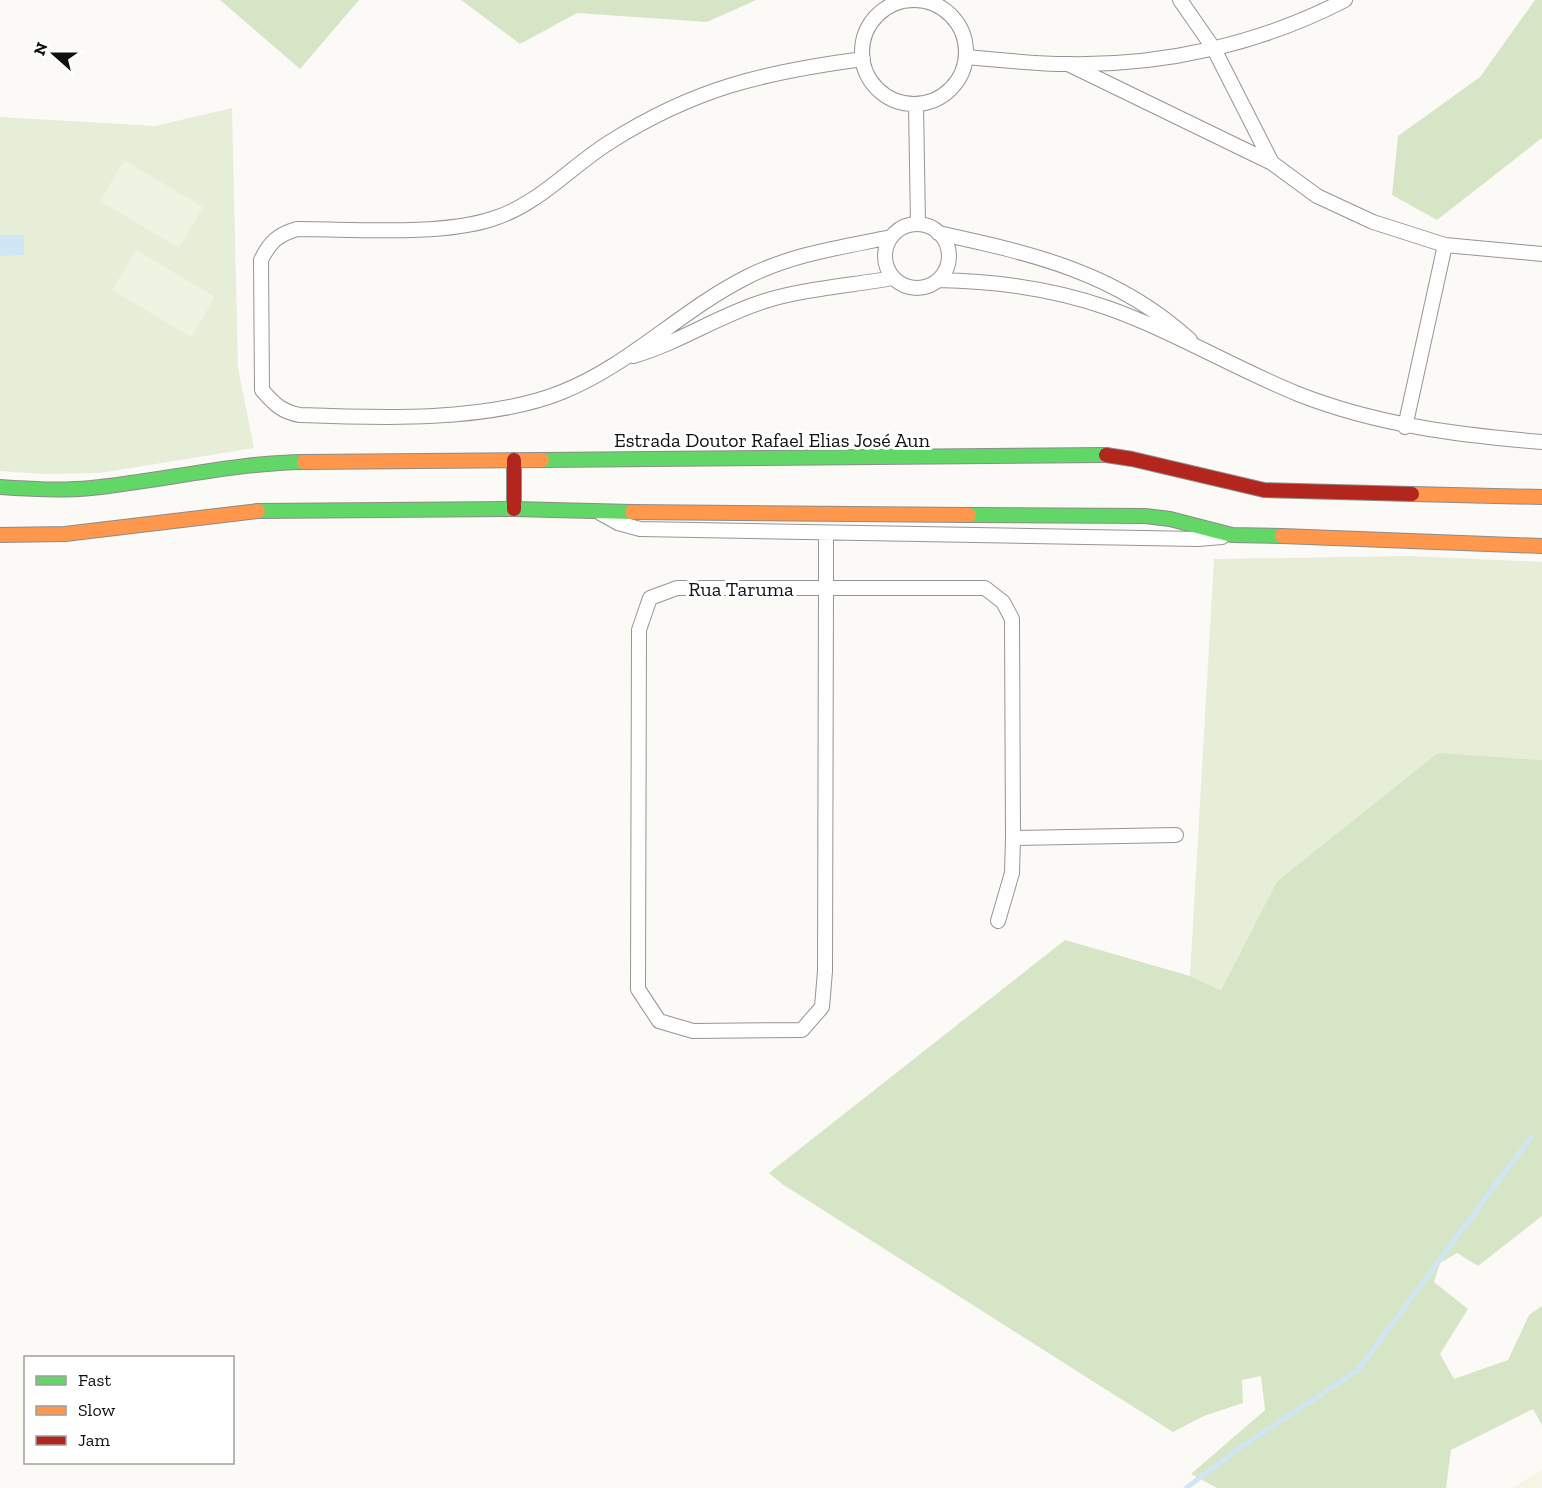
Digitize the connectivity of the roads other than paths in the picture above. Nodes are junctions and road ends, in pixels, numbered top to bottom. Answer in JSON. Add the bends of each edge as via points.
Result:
{"nodes":[{"id":1,"x":1180,"y":0,"type":"edge"},
{"id":2,"x":1345,"y":0,"type":"edge"},
{"id":3,"x":896,"y":2,"type":"edge"},
{"id":4,"x":934,"y":2,"type":"edge"},
{"id":5,"x":1214,"y":49,"type":"junction"},
{"id":6,"x":967,"y":57,"type":"junction"},
{"id":7,"x":862,"y":59,"type":"junction"},
{"id":8,"x":1068,"y":64,"type":"junction"},
{"id":9,"x":916,"y":105,"type":"junction"},
{"id":10,"x":1272,"y":163,"type":"junction"},
{"id":11,"x":918,"y":224,"type":"junction"},
{"id":12,"x":938,"y":232,"type":"junction"},
{"id":13,"x":891,"y":237,"type":"junction"},
{"id":14,"x":1445,"y":245,"type":"junction"},
{"id":15,"x":1542,"y":254,"type":"edge"},
{"id":16,"x":893,"y":278,"type":"junction"},
{"id":17,"x":938,"y":280,"type":"junction"},
{"id":18,"x":1198,"y":348,"type":"junction"},
{"id":19,"x":628,"y":358,"type":"junction"},
{"id":20,"x":1405,"y":426,"type":"junction"},
{"id":21,"x":1542,"y":442,"type":"edge"},
{"id":22,"x":514,"y":460,"type":"junction"},
{"id":23,"x":0,"y":487,"type":"edge"},
{"id":24,"x":1542,"y":498,"type":"edge"},
{"id":25,"x":514,"y":509,"type":"junction"},
{"id":26,"x":598,"y":512,"type":"junction"},
{"id":27,"x":826,"y":534,"type":"junction"},
{"id":28,"x":0,"y":535,"type":"edge"},
{"id":29,"x":1232,"y":536,"type":"junction"},
{"id":30,"x":1542,"y":546,"type":"edge"},
{"id":31,"x":826,"y":589,"type":"junction"},
{"id":32,"x":1176,"y":835,"type":"dead end"},
{"id":33,"x":1013,"y":838,"type":"junction"},
{"id":34,"x":998,"y":921,"type":"dead end"}],
"edges":[{"from":1,"to":5,"type":"street"},
{"from":2,"to":5,"type":"street","via":[[1294,23]]},
{"from":3,"to":4,"type":"street"},
{"from":3,"to":7,"type":"street","via":[[870,25]]},
{"from":4,"to":6,"type":"street","via":[[959,25]]},
{"from":5,"to":8,"type":"street","via":[[1153,60]]},
{"from":5,"to":10,"type":"street"},
{"from":6,"to":8,"type":"street"},
{"from":6,"to":9,"type":"street","via":[[950,91]]},
{"from":7,"to":9,"type":"street","via":[[870,80],[885,96]]},
{"from":7,"to":19,"type":"street","via":[[780,71],[715,89],[610,142],[525,204],[492,219],[446,228],[297,229],[280,234],[268,245],[261,260],[262,390],[285,412],[318,416],[495,410],[562,393]]},
{"from":8,"to":10,"type":"street"},
{"from":9,"to":11,"type":"street"},
{"from":10,"to":14,"type":"street","via":[[1317,196],[1372,222]]},
{"from":11,"to":12,"type":"street"},
{"from":11,"to":13,"type":"street"},
{"from":12,"to":17,"type":"street","via":[[948,247],[948,265]]},
{"from":12,"to":18,"type":"street","via":[[1021,251],[1098,277],[1165,317]]},
{"from":13,"to":16,"type":"street","via":[[886,266]]},
{"from":13,"to":19,"type":"street","via":[[796,258],[746,277],[682,316]]},
{"from":14,"to":15,"type":"street"},
{"from":14,"to":20,"type":"street"},
{"from":16,"to":17,"type":"street","via":[[908,287],[921,288]]},
{"from":16,"to":19,"type":"street","via":[[766,300],[656,350]]},
{"from":17,"to":18,"type":"street","via":[[980,281],[1058,294],[1108,308]]},
{"from":18,"to":20,"type":"street","via":[[1298,394]]},
{"from":20,"to":21,"type":"street"},
{"from":22,"to":23,"type":"main road","name":"Estrada Doutor Rafael Elias José Aun","via":[[293,462],[197,471],[91,488]]},
{"from":22,"to":24,"type":"main road","name":"Estrada Doutor Rafael Elias José Aun","via":[[1113,455],[1230,486],[1264,490]]},
{"from":22,"to":25,"type":"main road"},
{"from":25,"to":26,"type":"main road"},
{"from":25,"to":28,"type":"main road","via":[[241,511],[65,534]]},
{"from":26,"to":27,"type":"street","via":[[618,524],[640,529]]},
{"from":26,"to":29,"type":"main road","via":[[1145,516]]},
{"from":27,"to":29,"type":"street","via":[[1198,539]]},
{"from":27,"to":31,"type":"street"},
{"from":29,"to":30,"type":"main road"},
{"from":31,"to":31,"type":"street","name":"Rua Taruma","via":[[677,588],[650,598],[639,630],[638,989],[659,1021],[693,1031],[802,1030],[822,1007]]},
{"from":31,"to":33,"type":"street","name":"Rua Taruma","via":[[985,588],[1003,602],[1012,619]]},
{"from":32,"to":33,"type":"street"},
{"from":33,"to":34,"type":"street","name":"Rua Taruma","via":[[1012,873]]}]}
